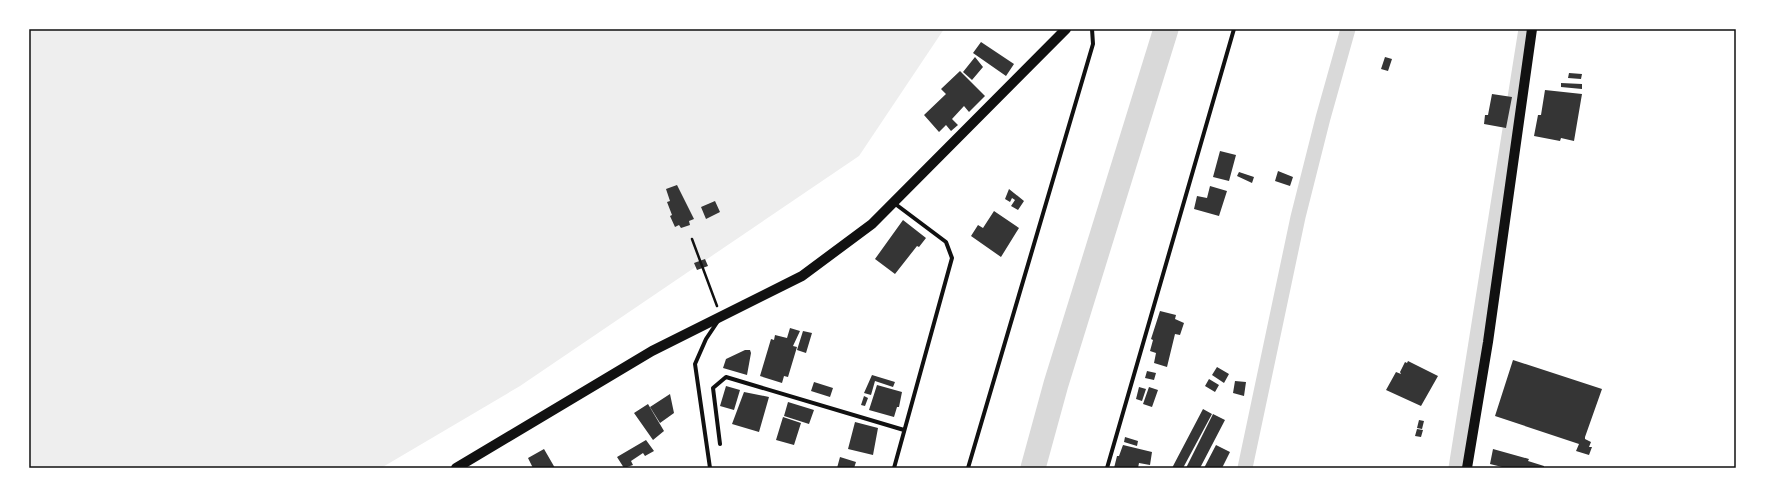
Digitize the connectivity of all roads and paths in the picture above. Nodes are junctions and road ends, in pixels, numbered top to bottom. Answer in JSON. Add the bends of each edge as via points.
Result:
{"nodes":[{"id":1,"x":1066,"y":29,"type":"edge"},
{"id":2,"x":1092,"y":29,"type":"edge"},
{"id":3,"x":1234,"y":29,"type":"edge"},
{"id":4,"x":1532,"y":29,"type":"edge"},
{"id":5,"x":893,"y":203,"type":"junction"},
{"id":6,"x":692,"y":239,"type":"dead end"},
{"id":7,"x":721,"y":317,"type":"junction"},
{"id":8,"x":904,"y":430,"type":"junction"},
{"id":9,"x":720,"y":444,"type":"dead end"},
{"id":10,"x":456,"y":468,"type":"edge"},
{"id":11,"x":710,"y":468,"type":"edge"},
{"id":12,"x":894,"y":468,"type":"edge"},
{"id":13,"x":968,"y":468,"type":"edge"},
{"id":14,"x":1107,"y":468,"type":"edge"},
{"id":15,"x":1468,"y":468,"type":"edge"}],
"edges":[{"from":1,"to":5,"type":"main road"},
{"from":2,"to":13,"type":"street","via":[[1092,44]]},
{"from":3,"to":14,"type":"street"},
{"from":4,"to":15,"type":"main road"},
{"from":5,"to":7,"type":"main road","via":[[872,224],[802,276]]},
{"from":5,"to":8,"type":"street","via":[[946,242],[952,258]]},
{"from":6,"to":7,"type":"path"},
{"from":7,"to":10,"type":"main road","via":[[652,352]]},
{"from":7,"to":11,"type":"street","via":[[706,339],[695,364]]},
{"from":8,"to":9,"type":"street","via":[[726,377],[713,388]]},
{"from":8,"to":12,"type":"street"}]}
